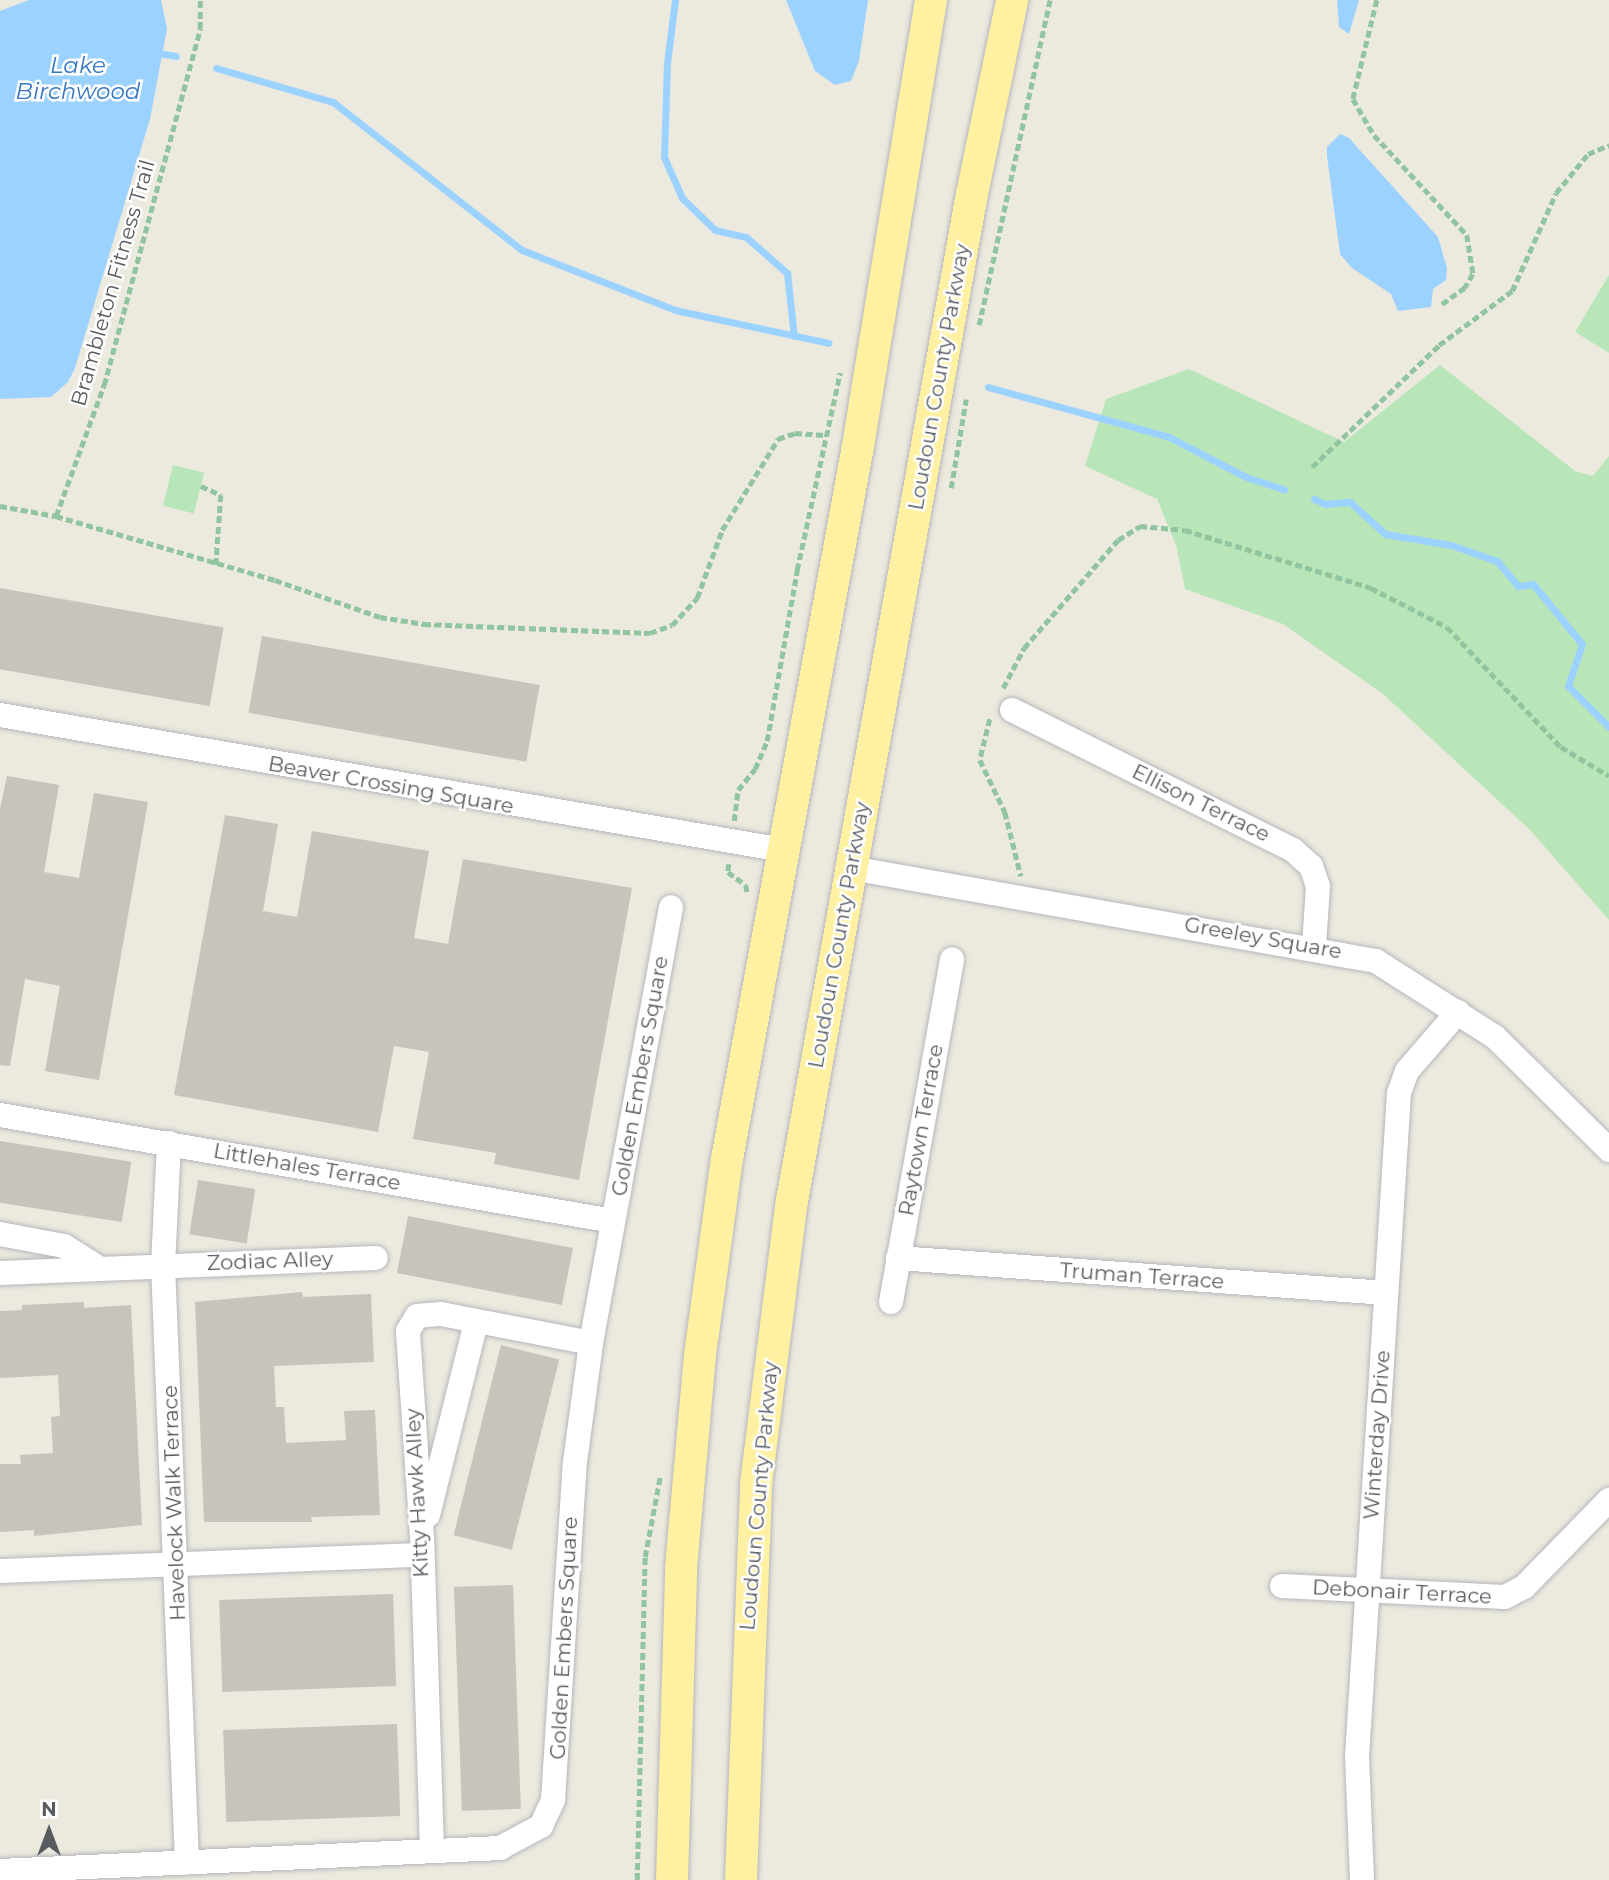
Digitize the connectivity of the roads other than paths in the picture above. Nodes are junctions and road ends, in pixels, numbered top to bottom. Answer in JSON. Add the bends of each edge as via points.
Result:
{"nodes":[{"id":1,"x":931,"y":0,"type":"edge"},
{"id":2,"x":1012,"y":0,"type":"edge"},
{"id":3,"x":1001,"y":705,"type":"road end"},
{"id":4,"x":0,"y":716,"type":"edge"},
{"id":5,"x":783,"y":850,"type":"junction"},
{"id":6,"x":851,"y":868,"type":"junction"},
{"id":7,"x":671,"y":907,"type":"dead end"},
{"id":8,"x":1314,"y":947,"type":"junction"},
{"id":9,"x":952,"y":959,"type":"dead end"},
{"id":10,"x":1458,"y":1012,"type":"junction"},
{"id":11,"x":0,"y":1115,"type":"edge"},
{"id":12,"x":169,"y":1143,"type":"junction"},
{"id":13,"x":1609,"y":1150,"type":"edge"},
{"id":14,"x":613,"y":1221,"type":"junction"},
{"id":15,"x":0,"y":1234,"type":"edge"},
{"id":16,"x":376,"y":1258,"type":"dead end"},
{"id":17,"x":898,"y":1258,"type":"junction"},
{"id":18,"x":163,"y":1265,"type":"junction"},
{"id":19,"x":99,"y":1268,"type":"junction"},
{"id":20,"x":0,"y":1273,"type":"edge"},
{"id":21,"x":1386,"y":1293,"type":"junction"},
{"id":22,"x":891,"y":1302,"type":"dead end"},
{"id":23,"x":476,"y":1322,"type":"junction"},
{"id":24,"x":592,"y":1343,"type":"junction"},
{"id":25,"x":1609,"y":1500,"type":"edge"},
{"id":26,"x":422,"y":1547,"type":"junction"},
{"id":27,"x":177,"y":1562,"type":"junction"},
{"id":28,"x":0,"y":1571,"type":"edge"},
{"id":29,"x":1282,"y":1586,"type":"dead end"},
{"id":30,"x":1367,"y":1591,"type":"junction"},
{"id":31,"x":432,"y":1850,"type":"junction"},
{"id":32,"x":187,"y":1863,"type":"junction"},
{"id":33,"x":0,"y":1871,"type":"edge"},
{"id":34,"x":672,"y":1880,"type":"edge"},
{"id":35,"x":741,"y":1880,"type":"edge"},
{"id":36,"x":1362,"y":1880,"type":"edge"}],
"edges":[{"from":1,"to":5,"type":"main road","via":[[859,446]]},
{"from":2,"to":6,"type":"main road","name":"Loudoun County Parkway","via":[[972,194]]},
{"from":3,"to":8,"type":"street","name":"Ellison Terrace","via":[[1293,850],[1311,866],[1318,887]]},
{"from":4,"to":5,"type":"street","name":"Beaver Crossing Square"},
{"from":5,"to":34,"type":"main road","via":[[727,1159],[692,1408],[674,1724]]},
{"from":6,"to":8,"type":"street","name":"Greeley Square"},
{"from":6,"to":35,"type":"main road","name":"Loudoun County Parkway","via":[[798,1167],[766,1390],[746,1658]]},
{"from":7,"to":14,"type":"street","name":"Golden Embers Square"},
{"from":8,"to":10,"type":"street","name":"Greeley Square","via":[[1376,961]]},
{"from":9,"to":17,"type":"street","name":"Raytown Terrace"},
{"from":10,"to":13,"type":"street","name":"Greeley Square","via":[[1495,1037]]},
{"from":10,"to":21,"type":"street","name":"Winterday Drive","via":[[1407,1071],[1399,1093]]},
{"from":11,"to":12,"type":"street","name":"Littlehales Terrace"},
{"from":12,"to":14,"type":"street","name":"Littlehales Terrace"},
{"from":12,"to":18,"type":"street","name":"Havelock Walk Terrace"},
{"from":14,"to":24,"type":"street","name":"Golden Embers Square"},
{"from":15,"to":19,"type":"street","via":[[64,1246]]},
{"from":16,"to":18,"type":"street","name":"Zodiac Alley"},
{"from":17,"to":21,"type":"street","name":"Truman Terrace"},
{"from":17,"to":22,"type":"street","name":"Raytown Terrace"},
{"from":18,"to":19,"type":"street","name":"Zodiac Alley"},
{"from":18,"to":27,"type":"street","name":"Havelock Walk Terrace"},
{"from":19,"to":20,"type":"street","name":"Zodiac Alley"},
{"from":21,"to":30,"type":"street","name":"Winterday Drive"},
{"from":23,"to":24,"type":"street","name":"Kitty Hawk Alley"},
{"from":23,"to":26,"type":"street"},
{"from":23,"to":26,"type":"street","name":"Kitty Hawk Alley","via":[[428,1313],[417,1316],[408,1331]]},
{"from":24,"to":31,"type":"street","name":"Golden Embers Square","via":[[575,1462],[553,1800],[541,1826],[515,1843],[500,1848]]},
{"from":25,"to":30,"type":"street","name":"Debonair Terrace","via":[[1524,1587],[1505,1597]]},
{"from":26,"to":27,"type":"street"},
{"from":26,"to":31,"type":"street","name":"Kitty Hawk Alley"},
{"from":27,"to":28,"type":"street"},
{"from":27,"to":32,"type":"street","name":"Havelock Walk Terrace"},
{"from":29,"to":30,"type":"street","name":"Debonair Terrace"},
{"from":30,"to":36,"type":"street","name":"Winterday Drive","via":[[1357,1757]]},
{"from":31,"to":32,"type":"street","name":"Golden Embers Square"},
{"from":32,"to":33,"type":"street","name":"Golden Embers Square"}]}
